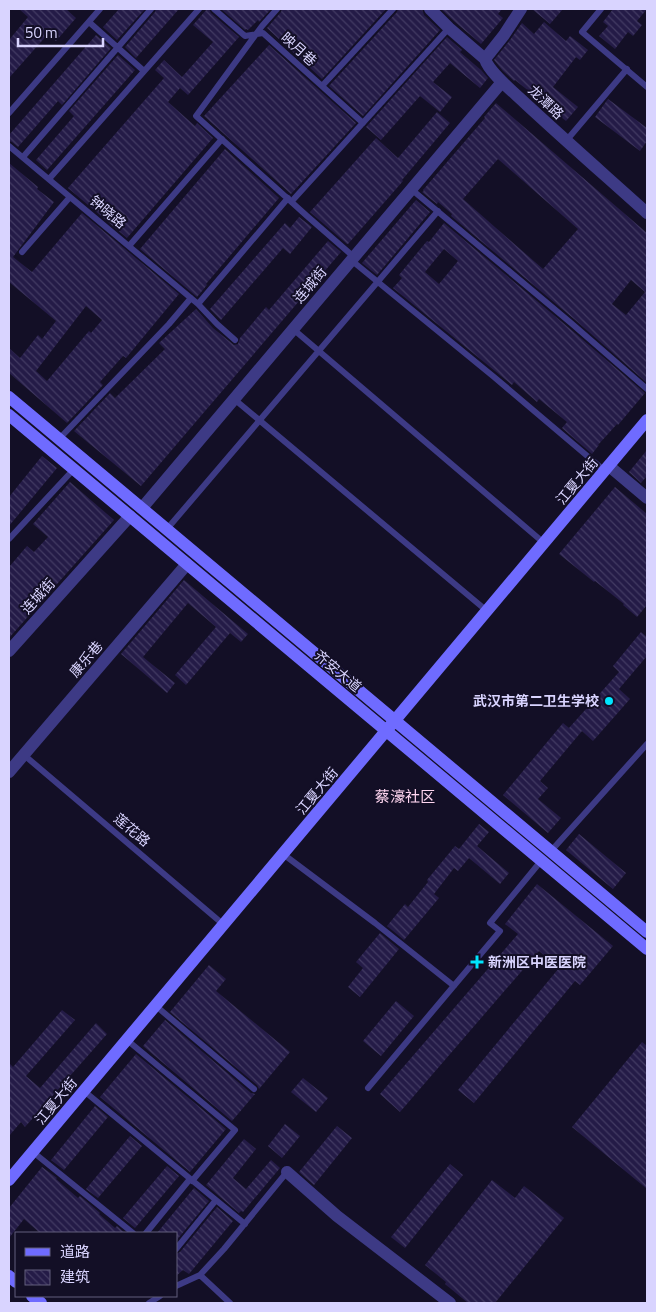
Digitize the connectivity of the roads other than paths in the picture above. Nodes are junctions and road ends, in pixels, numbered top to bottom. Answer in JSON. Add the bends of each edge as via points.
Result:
{"nodes":[{"id":1,"x":100,"y":9,"type":"edge"},
{"id":2,"x":151,"y":9,"type":"edge"},
{"id":3,"x":199,"y":9,"type":"edge"},
{"id":4,"x":214,"y":9,"type":"edge"},
{"id":5,"x":277,"y":9,"type":"edge"},
{"id":6,"x":393,"y":9,"type":"edge"},
{"id":7,"x":430,"y":9,"type":"edge"},
{"id":8,"x":521,"y":9,"type":"edge"},
{"id":9,"x":601,"y":9,"type":"edge"},
{"id":10,"x":89,"y":22,"type":"junction"},
{"id":11,"x":450,"y":28,"type":"junction"},
{"id":12,"x":257,"y":34,"type":"junction"},
{"id":13,"x":118,"y":48,"type":"junction"},
{"id":14,"x":485,"y":59,"type":"junction"},
{"id":15,"x":627,"y":69,"type":"junction"},
{"id":16,"x":144,"y":71,"type":"junction"},
{"id":17,"x":502,"y":82,"type":"junction"},
{"id":18,"x":322,"y":86,"type":"junction"},
{"id":19,"x":647,"y":87,"type":"edge"},
{"id":20,"x":9,"y":113,"type":"edge"},
{"id":21,"x":363,"y":123,"type":"junction"},
{"id":22,"x":222,"y":139,"type":"junction"},
{"id":23,"x":565,"y":141,"type":"junction"},
{"id":24,"x":9,"y":146,"type":"edge"},
{"id":25,"x":23,"y":156,"type":"junction"},
{"id":26,"x":49,"y":179,"type":"junction"},
{"id":27,"x":411,"y":189,"type":"junction"},
{"id":28,"x":70,"y":197,"type":"junction"},
{"id":29,"x":290,"y":199,"type":"junction"},
{"id":30,"x":438,"y":212,"type":"junction"},
{"id":31,"x":647,"y":213,"type":"edge"},
{"id":32,"x":129,"y":246,"type":"junction"},
{"id":33,"x":22,"y":252,"type":"dead end"},
{"id":34,"x":353,"y":258,"type":"junction"},
{"id":35,"x":378,"y":282,"type":"junction"},
{"id":36,"x":191,"y":298,"type":"junction"},
{"id":37,"x":198,"y":304,"type":"junction"},
{"id":38,"x":293,"y":329,"type":"junction"},
{"id":39,"x":235,"y":340,"type":"dead end"},
{"id":40,"x":319,"y":351,"type":"junction"},
{"id":41,"x":647,"y":390,"type":"edge"},
{"id":42,"x":9,"y":397,"type":"edge"},
{"id":43,"x":234,"y":399,"type":"junction"},
{"id":44,"x":9,"y":415,"type":"edge"},
{"id":45,"x":647,"y":420,"type":"edge"},
{"id":46,"x":259,"y":421,"type":"junction"},
{"id":47,"x":59,"y":439,"type":"junction"},
{"id":48,"x":607,"y":468,"type":"junction"},
{"id":49,"x":74,"y":469,"type":"junction"},
{"id":50,"x":647,"y":498,"type":"edge"},
{"id":51,"x":142,"y":508,"type":"junction"},
{"id":52,"x":130,"y":516,"type":"junction"},
{"id":53,"x":167,"y":529,"type":"junction"},
{"id":54,"x":9,"y":539,"type":"edge"},
{"id":55,"x":544,"y":543,"type":"junction"},
{"id":56,"x":187,"y":564,"type":"junction"},
{"id":57,"x":487,"y":611,"type":"junction"},
{"id":58,"x":9,"y":651,"type":"edge"},
{"id":59,"x":395,"y":721,"type":"junction"},
{"id":60,"x":386,"y":731,"type":"junction"},
{"id":61,"x":647,"y":744,"type":"edge"},
{"id":62,"x":24,"y":755,"type":"junction"},
{"id":63,"x":9,"y":772,"type":"edge"},
{"id":64,"x":551,"y":851,"type":"junction"},
{"id":65,"x":283,"y":854,"type":"junction"},
{"id":66,"x":541,"y":861,"type":"junction"},
{"id":67,"x":224,"y":925,"type":"junction"},
{"id":68,"x":647,"y":932,"type":"edge"},
{"id":69,"x":647,"y":950,"type":"edge"},
{"id":70,"x":454,"y":986,"type":"junction"},
{"id":71,"x":156,"y":1006,"type":"junction"},
{"id":72,"x":127,"y":1040,"type":"junction"},
{"id":73,"x":368,"y":1088,"type":"dead end"},
{"id":74,"x":254,"y":1089,"type":"dead end"},
{"id":75,"x":84,"y":1091,"type":"junction"},
{"id":76,"x":32,"y":1152,"type":"junction"},
{"id":77,"x":287,"y":1172,"type":"joint"},
{"id":78,"x":9,"y":1180,"type":"edge"},
{"id":79,"x":191,"y":1180,"type":"junction"},
{"id":80,"x":216,"y":1200,"type":"junction"},
{"id":81,"x":245,"y":1224,"type":"junction"},
{"id":82,"x":132,"y":1232,"type":"edge"},
{"id":83,"x":147,"y":1232,"type":"edge"},
{"id":84,"x":178,"y":1247,"type":"edge"},
{"id":85,"x":200,"y":1275,"type":"junction"},
{"id":86,"x":178,"y":1285,"type":"edge"},
{"id":87,"x":230,"y":1303,"type":"edge"},
{"id":88,"x":450,"y":1303,"type":"edge"}],
"edges":[{"from":1,"to":10,"type":"lane"},
{"from":2,"to":13,"type":"lane"},
{"from":3,"to":16,"type":"lane"},
{"from":4,"to":12,"type":"lane","name":"映月巷","via":[[245,36]]},
{"from":5,"to":12,"type":"lane"},
{"from":6,"to":18,"type":"lane"},
{"from":7,"to":11,"type":"street","name":"龙潭路"},
{"from":8,"to":14,"type":"street"},
{"from":9,"to":15,"type":"lane","via":[[582,32]]},
{"from":10,"to":13,"type":"lane"},
{"from":10,"to":20,"type":"lane"},
{"from":11,"to":14,"type":"street","name":"龙潭路"},
{"from":11,"to":21,"type":"lane"},
{"from":12,"to":18,"type":"lane","name":"映月巷","via":[[263,33]]},
{"from":12,"to":22,"type":"lane","via":[[196,116]]},
{"from":13,"to":16,"type":"lane"},
{"from":13,"to":25,"type":"lane"},
{"from":14,"to":17,"type":"street","name":"龙潭路"},
{"from":15,"to":19,"type":"lane"},
{"from":15,"to":23,"type":"lane"},
{"from":16,"to":26,"type":"lane"},
{"from":17,"to":23,"type":"street","name":"龙潭路"},
{"from":17,"to":27,"type":"street","name":"连城街"},
{"from":18,"to":21,"type":"lane","name":"映月巷"},
{"from":21,"to":29,"type":"lane"},
{"from":22,"to":29,"type":"lane"},
{"from":22,"to":32,"type":"lane"},
{"from":23,"to":31,"type":"street","name":"龙潭路"},
{"from":24,"to":25,"type":"lane","name":"钟晓路"},
{"from":25,"to":26,"type":"lane","name":"钟晓路"},
{"from":26,"to":28,"type":"lane","name":"钟晓路"},
{"from":27,"to":30,"type":"lane"},
{"from":27,"to":34,"type":"street","name":"连城街"},
{"from":28,"to":32,"type":"lane","name":"钟晓路"},
{"from":28,"to":33,"type":"lane"},
{"from":29,"to":34,"type":"lane"},
{"from":29,"to":37,"type":"lane"},
{"from":30,"to":35,"type":"lane"},
{"from":30,"to":41,"type":"lane"},
{"from":32,"to":36,"type":"lane","name":"钟晓路"},
{"from":34,"to":35,"type":"lane"},
{"from":34,"to":38,"type":"street","name":"连城街"},
{"from":35,"to":40,"type":"lane"},
{"from":35,"to":48,"type":"lane"},
{"from":36,"to":37,"type":"lane","name":"钟晓路"},
{"from":36,"to":47,"type":"lane"},
{"from":37,"to":39,"type":"lane","name":"钟晓路"},
{"from":38,"to":40,"type":"lane"},
{"from":38,"to":43,"type":"street","name":"连城街"},
{"from":40,"to":46,"type":"lane"},
{"from":40,"to":55,"type":"lane"},
{"from":42,"to":47,"type":"main road","name":"齐安大道"},
{"from":43,"to":46,"type":"lane"},
{"from":43,"to":51,"type":"street","name":"连城街"},
{"from":44,"to":49,"type":"main road","name":"齐安大道"},
{"from":45,"to":48,"type":"main road","name":"江夏大街"},
{"from":46,"to":53,"type":"lane"},
{"from":46,"to":57,"type":"lane"},
{"from":47,"to":51,"type":"main road","name":"齐安大道"},
{"from":48,"to":50,"type":"street"},
{"from":48,"to":55,"type":"main road","name":"江夏大街"},
{"from":49,"to":52,"type":"main road","name":"齐安大道"},
{"from":49,"to":54,"type":"lane"},
{"from":51,"to":53,"type":"main road","name":"齐安大道"},
{"from":52,"to":56,"type":"main road","name":"齐安大道"},
{"from":52,"to":58,"type":"street","name":"连城街"},
{"from":53,"to":59,"type":"main road","name":"齐安大道"},
{"from":55,"to":57,"type":"main road","name":"江夏大街"},
{"from":56,"to":60,"type":"main road","name":"齐安大道"},
{"from":56,"to":62,"type":"street","name":"康乐巷"},
{"from":57,"to":59,"type":"main road","name":"江夏大街"},
{"from":59,"to":60,"type":"main road","name":"江夏大街"},
{"from":59,"to":64,"type":"main road","name":"齐安大道"},
{"from":60,"to":65,"type":"main road","name":"江夏大街"},
{"from":60,"to":66,"type":"main road","name":"齐安大道"},
{"from":61,"to":64,"type":"lane"},
{"from":62,"to":63,"type":"street","name":"康乐巷"},
{"from":62,"to":67,"type":"lane","name":"莲花路"},
{"from":64,"to":68,"type":"main road","name":"齐安大道"},
{"from":65,"to":67,"type":"main road","name":"江夏大街"},
{"from":65,"to":70,"type":"lane"},
{"from":66,"to":69,"type":"main road","name":"齐安大道"},
{"from":66,"to":70,"type":"lane","via":[[490,922],[500,931]]},
{"from":67,"to":71,"type":"main road","name":"江夏大街"},
{"from":70,"to":73,"type":"lane"},
{"from":71,"to":72,"type":"main road","name":"江夏大街"},
{"from":71,"to":74,"type":"lane"},
{"from":72,"to":75,"type":"main road","name":"江夏大街"},
{"from":72,"to":79,"type":"lane","via":[[235,1130]]},
{"from":75,"to":76,"type":"main road","name":"江夏大街"},
{"from":75,"to":79,"type":"lane"},
{"from":76,"to":78,"type":"main road","name":"江夏大街"},
{"from":76,"to":82,"type":"lane"},
{"from":77,"to":81,"type":"lane"},
{"from":77,"to":88,"type":"street","via":[[337,1216]]},
{"from":79,"to":80,"type":"lane"},
{"from":79,"to":83,"type":"lane"},
{"from":80,"to":81,"type":"lane"},
{"from":80,"to":84,"type":"lane"},
{"from":81,"to":85,"type":"lane"},
{"from":85,"to":86,"type":"lane"},
{"from":85,"to":87,"type":"lane"}]}
